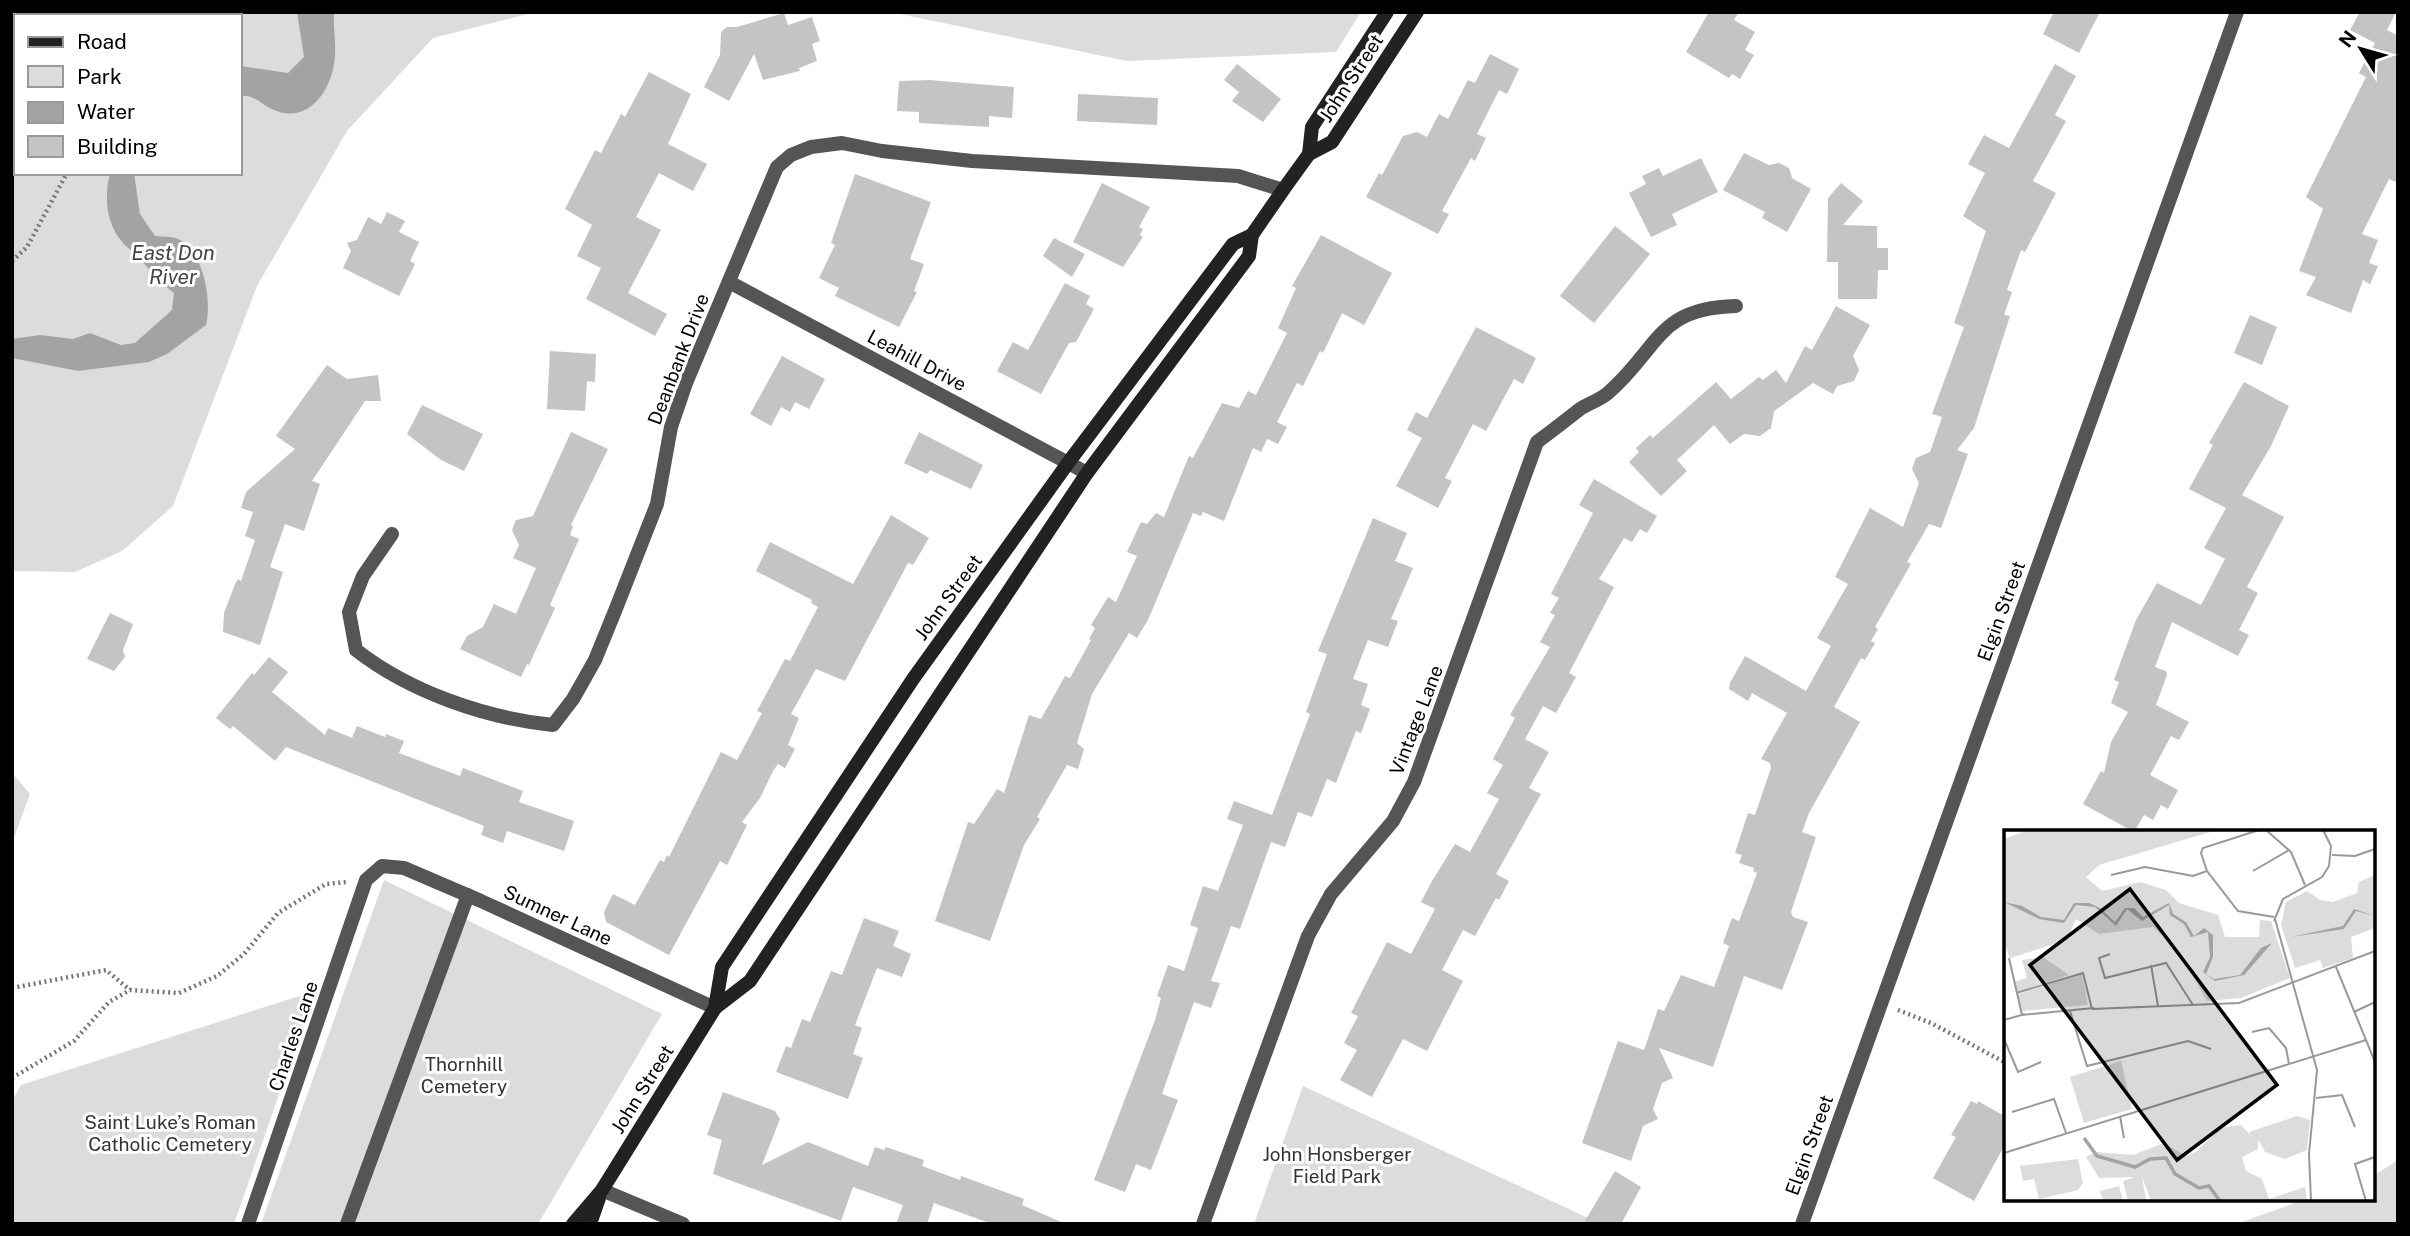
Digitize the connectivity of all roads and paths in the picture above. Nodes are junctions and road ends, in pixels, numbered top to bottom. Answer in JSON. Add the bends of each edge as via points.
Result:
{"nodes":[{"id":1,"x":1387,"y":12,"type":"edge"},
{"id":2,"x":1417,"y":12,"type":"edge"},
{"id":3,"x":2237,"y":12,"type":"edge"},
{"id":4,"x":1309,"y":154,"type":"junction"},
{"id":5,"x":66,"y":175,"type":"edge"},
{"id":6,"x":1283,"y":190,"type":"junction"},
{"id":7,"x":1252,"y":235,"type":"junction"},
{"id":8,"x":12,"y":261,"type":"edge"},
{"id":9,"x":729,"y":282,"type":"junction"},
{"id":10,"x":1736,"y":306,"type":"dead end"},
{"id":11,"x":1068,"y":463,"type":"junction"},
{"id":12,"x":1087,"y":473,"type":"junction"},
{"id":13,"x":392,"y":534,"type":"dead end"},
{"id":14,"x":382,"y":866,"type":"joint"},
{"id":15,"x":366,"y":880,"type":"junction"},
{"id":16,"x":468,"y":895,"type":"junction"},
{"id":17,"x":12,"y":989,"type":"edge"},
{"id":18,"x":130,"y":990,"type":"junction"},
{"id":19,"x":1891,"y":1007,"type":"dead end"},
{"id":20,"x":715,"y":1008,"type":"junction"},
{"id":21,"x":2004,"y":1062,"type":"edge"},
{"id":22,"x":12,"y":1078,"type":"edge"},
{"id":23,"x":602,"y":1190,"type":"junction"},
{"id":24,"x":248,"y":1224,"type":"edge"},
{"id":25,"x":347,"y":1224,"type":"edge"},
{"id":26,"x":573,"y":1224,"type":"edge"},
{"id":27,"x":590,"y":1224,"type":"edge"},
{"id":28,"x":683,"y":1224,"type":"edge"},
{"id":29,"x":1203,"y":1224,"type":"edge"},
{"id":30,"x":1802,"y":1224,"type":"edge"}],
"edges":[{"from":1,"to":4,"type":"main road","name":"John Street","via":[[1312,127]]},
{"from":2,"to":4,"type":"main road","name":"John Street","via":[[1332,142]]},
{"from":3,"to":30,"type":"street","name":"Elgin Street"},
{"from":4,"to":6,"type":"main road","name":"John Street"},
{"from":5,"to":8,"type":"path","via":[[27,247]]},
{"from":6,"to":7,"type":"main road","name":"John Street"},
{"from":6,"to":9,"type":"street","name":"Deanbank Drive","via":[[1238,176],[972,161],[842,143],[811,147],[777,167]]},
{"from":7,"to":11,"type":"main road","name":"John Street","via":[[1233,244]]},
{"from":7,"to":12,"type":"main road","name":"John Street","via":[[1249,256]]},
{"from":9,"to":11,"type":"street","name":"Leahill Drive"},
{"from":9,"to":13,"type":"street","name":"Deanbank Drive","via":[[671,427],[657,504],[595,660],[553,725],[519,722],[459,703],[385,672],[356,650],[349,612],[363,576]]},
{"from":10,"to":29,"type":"street","name":"Vintage Lane","via":[[1690,311],[1671,324],[1607,394],[1537,442],[1414,782],[1393,821],[1331,894],[1308,936]]},
{"from":11,"to":12,"type":"street","name":"Leahill Drive"},
{"from":11,"to":20,"type":"main road","name":"John Street","via":[[913,679],[722,967]]},
{"from":12,"to":20,"type":"main road","name":"John Street","via":[[750,981]]},
{"from":14,"to":15,"type":"street","name":"Charles Lane"},
{"from":14,"to":16,"type":"street","name":"Sumner Lane","via":[[404,868]]},
{"from":15,"to":18,"type":"path","via":[[326,884],[278,913],[244,954],[218,976],[180,993]]},
{"from":15,"to":24,"type":"street","name":"Charles Lane"},
{"from":16,"to":20,"type":"street","name":"Sumner Lane"},
{"from":16,"to":25,"type":"street"},
{"from":17,"to":18,"type":"path","via":[[106,970]]},
{"from":18,"to":22,"type":"path","via":[[109,1002],[74,1041]]},
{"from":19,"to":21,"type":"path"},
{"from":20,"to":23,"type":"main road","name":"John Street"},
{"from":23,"to":26,"type":"main road","name":"John Street"},
{"from":23,"to":27,"type":"main road","name":"John Street"},
{"from":23,"to":28,"type":"street"}]}
